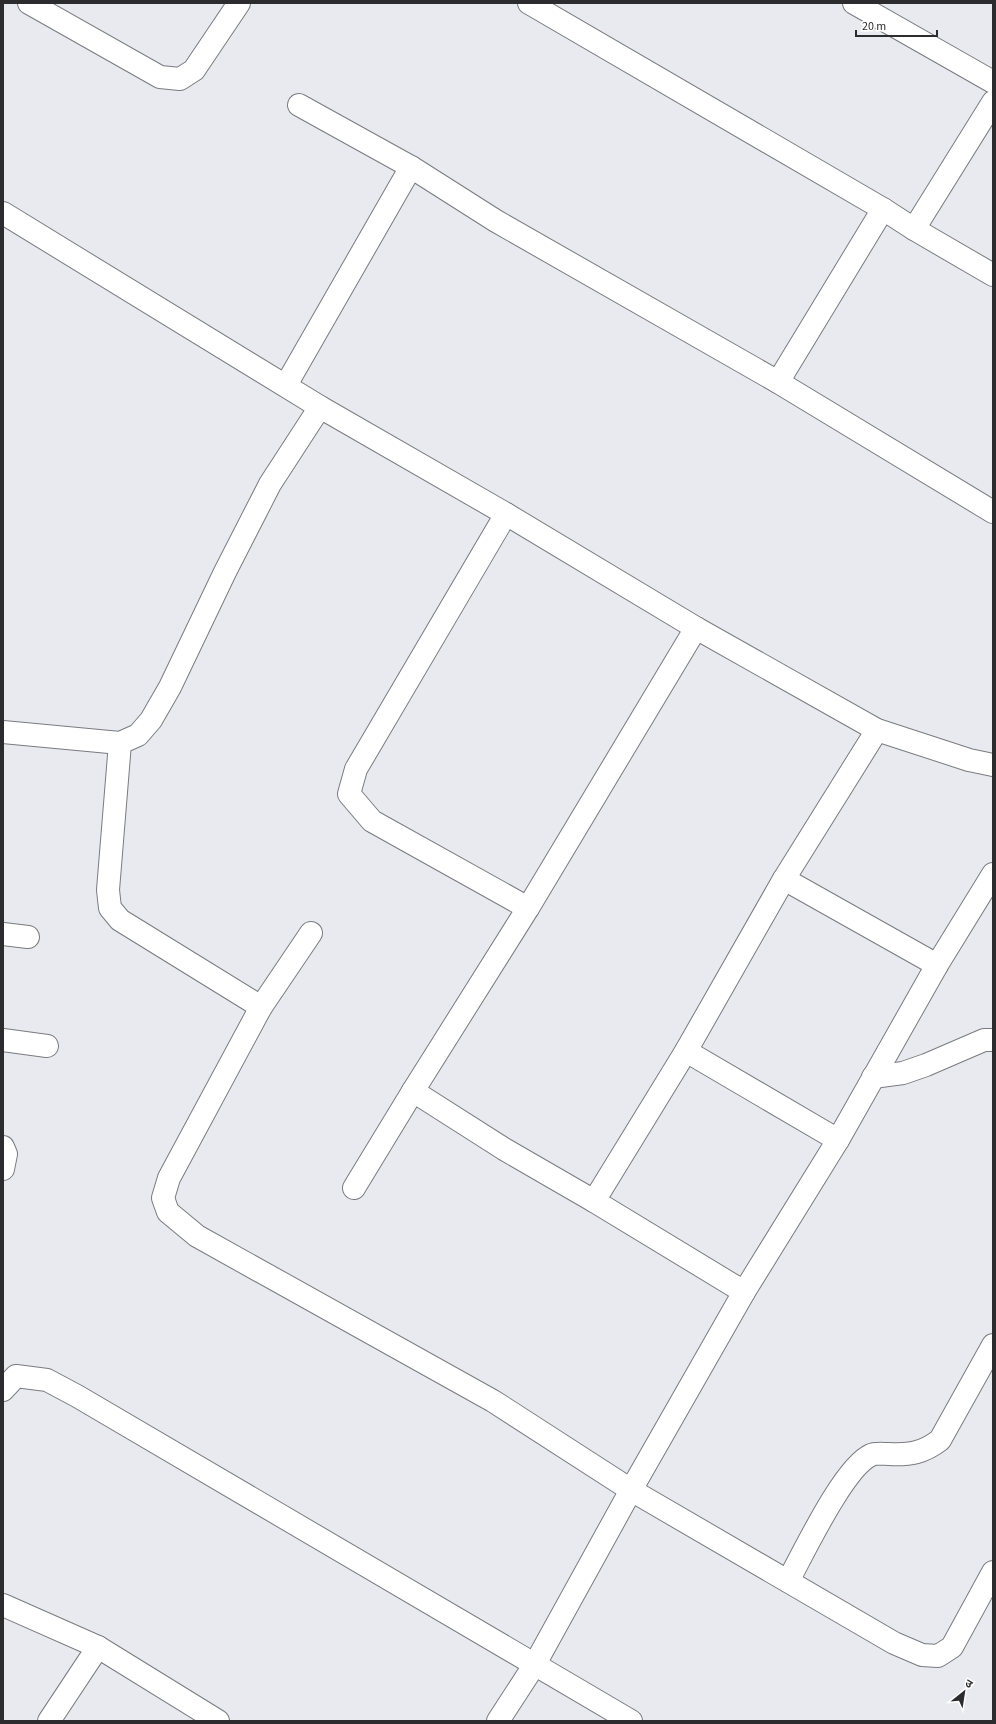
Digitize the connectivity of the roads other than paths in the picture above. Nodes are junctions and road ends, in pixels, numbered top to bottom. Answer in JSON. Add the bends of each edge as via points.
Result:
{"nodes":[{"id":1,"x":29,"y":3,"type":"edge"},
{"id":2,"x":239,"y":3,"type":"edge"},
{"id":3,"x":528,"y":3,"type":"edge"},
{"id":4,"x":854,"y":3,"type":"edge"},
{"id":5,"x":993,"y":82,"type":"edge"},
{"id":6,"x":993,"y":102,"type":"edge"},
{"id":7,"x":299,"y":105,"type":"dead end"},
{"id":8,"x":411,"y":167,"type":"junction"},
{"id":9,"x":883,"y":208,"type":"junction"},
{"id":10,"x":3,"y":213,"type":"edge"},
{"id":11,"x":914,"y":229,"type":"junction"},
{"id":12,"x":993,"y":275,"type":"edge"},
{"id":13,"x":778,"y":382,"type":"junction"},
{"id":14,"x":286,"y":385,"type":"junction"},
{"id":15,"x":320,"y":407,"type":"junction"},
{"id":16,"x":993,"y":512,"type":"edge"},
{"id":17,"x":506,"y":514,"type":"junction"},
{"id":18,"x":696,"y":628,"type":"junction"},
{"id":19,"x":877,"y":730,"type":"junction"},
{"id":20,"x":3,"y":732,"type":"edge"},
{"id":21,"x":120,"y":743,"type":"junction"},
{"id":22,"x":993,"y":765,"type":"edge"},
{"id":23,"x":993,"y":874,"type":"edge"},
{"id":24,"x":784,"y":879,"type":"junction"},
{"id":25,"x":528,"y":908,"type":"junction"},
{"id":26,"x":311,"y":933,"type":"dead end"},
{"id":27,"x":3,"y":934,"type":"edge"},
{"id":28,"x":28,"y":937,"type":"dead end"},
{"id":29,"x":937,"y":965,"type":"junction"},
{"id":30,"x":261,"y":1007,"type":"junction"},
{"id":31,"x":3,"y":1040,"type":"edge"},
{"id":32,"x":993,"y":1040,"type":"edge"},
{"id":33,"x":46,"y":1046,"type":"dead end"},
{"id":34,"x":686,"y":1051,"type":"junction"},
{"id":35,"x":873,"y":1077,"type":"junction"},
{"id":36,"x":413,"y":1090,"type":"junction"},
{"id":37,"x":838,"y":1140,"type":"junction"},
{"id":38,"x":3,"y":1147,"type":"edge"},
{"id":39,"x":3,"y":1169,"type":"edge"},
{"id":40,"x":354,"y":1188,"type":"dead end"},
{"id":41,"x":594,"y":1201,"type":"junction"},
{"id":42,"x":744,"y":1292,"type":"junction"},
{"id":43,"x":993,"y":1345,"type":"edge"},
{"id":44,"x":3,"y":1390,"type":"edge"},
{"id":45,"x":631,"y":1490,"type":"junction"},
{"id":46,"x":993,"y":1572,"type":"edge"},
{"id":47,"x":788,"y":1581,"type":"junction"},
{"id":48,"x":3,"y":1605,"type":"edge"},
{"id":49,"x":98,"y":1647,"type":"junction"},
{"id":50,"x":535,"y":1664,"type":"junction"},
{"id":51,"x":49,"y":1721,"type":"edge"},
{"id":52,"x":218,"y":1721,"type":"edge"},
{"id":53,"x":498,"y":1721,"type":"edge"},
{"id":54,"x":631,"y":1721,"type":"edge"}],
"edges":[{"from":1,"to":2,"type":"street","via":[[160,78],[180,79],[194,70]]},
{"from":3,"to":9,"type":"street"},
{"from":4,"to":5,"type":"street"},
{"from":6,"to":11,"type":"street"},
{"from":7,"to":8,"type":"street"},
{"from":8,"to":13,"type":"street","via":[[496,221]]},
{"from":8,"to":14,"type":"street"},
{"from":9,"to":11,"type":"street"},
{"from":9,"to":13,"type":"street"},
{"from":10,"to":14,"type":"street"},
{"from":11,"to":12,"type":"street"},
{"from":13,"to":16,"type":"street"},
{"from":14,"to":15,"type":"street"},
{"from":15,"to":17,"type":"street"},
{"from":15,"to":21,"type":"street","via":[[270,484],[170,687],[151,720],[138,736]]},
{"from":17,"to":18,"type":"street"},
{"from":17,"to":25,"type":"street","via":[[356,769],[349,794],[372,821]]},
{"from":18,"to":19,"type":"street"},
{"from":18,"to":25,"type":"street"},
{"from":19,"to":22,"type":"street","via":[[961,758]]},
{"from":19,"to":24,"type":"street"},
{"from":20,"to":21,"type":"street"},
{"from":21,"to":30,"type":"street","via":[[108,890],[110,908],[120,920]]},
{"from":23,"to":29,"type":"street"},
{"from":24,"to":29,"type":"street"},
{"from":24,"to":34,"type":"street"},
{"from":25,"to":36,"type":"street"},
{"from":26,"to":30,"type":"street"},
{"from":27,"to":28,"type":"street"},
{"from":29,"to":35,"type":"street"},
{"from":30,"to":45,"type":"street","via":[[169,1178],[163,1198],[168,1212],[197,1236],[493,1401]]},
{"from":31,"to":33,"type":"street"},
{"from":32,"to":35,"type":"street","via":[[984,1040],[903,1073]]},
{"from":34,"to":37,"type":"street"},
{"from":34,"to":41,"type":"street"},
{"from":35,"to":37,"type":"street"},
{"from":36,"to":40,"type":"street"},
{"from":36,"to":41,"type":"street","via":[[504,1149]]},
{"from":37,"to":42,"type":"street"},
{"from":38,"to":39,"type":"street","via":[[6,1154]]},
{"from":41,"to":42,"type":"street"},
{"from":42,"to":45,"type":"street"},
{"from":43,"to":47,"type":"street","via":[[940,1440],[927,1450],[904,1455],[872,1454],[852,1470]]},
{"from":44,"to":50,"type":"street","via":[[16,1376],[47,1380]]},
{"from":45,"to":47,"type":"street"},
{"from":45,"to":50,"type":"street"},
{"from":46,"to":47,"type":"street","via":[[952,1647],[938,1656],[922,1655],[894,1643]]},
{"from":48,"to":49,"type":"street"},
{"from":49,"to":51,"type":"street"},
{"from":49,"to":52,"type":"street"},
{"from":50,"to":53,"type":"street"},
{"from":50,"to":54,"type":"street"}]}
